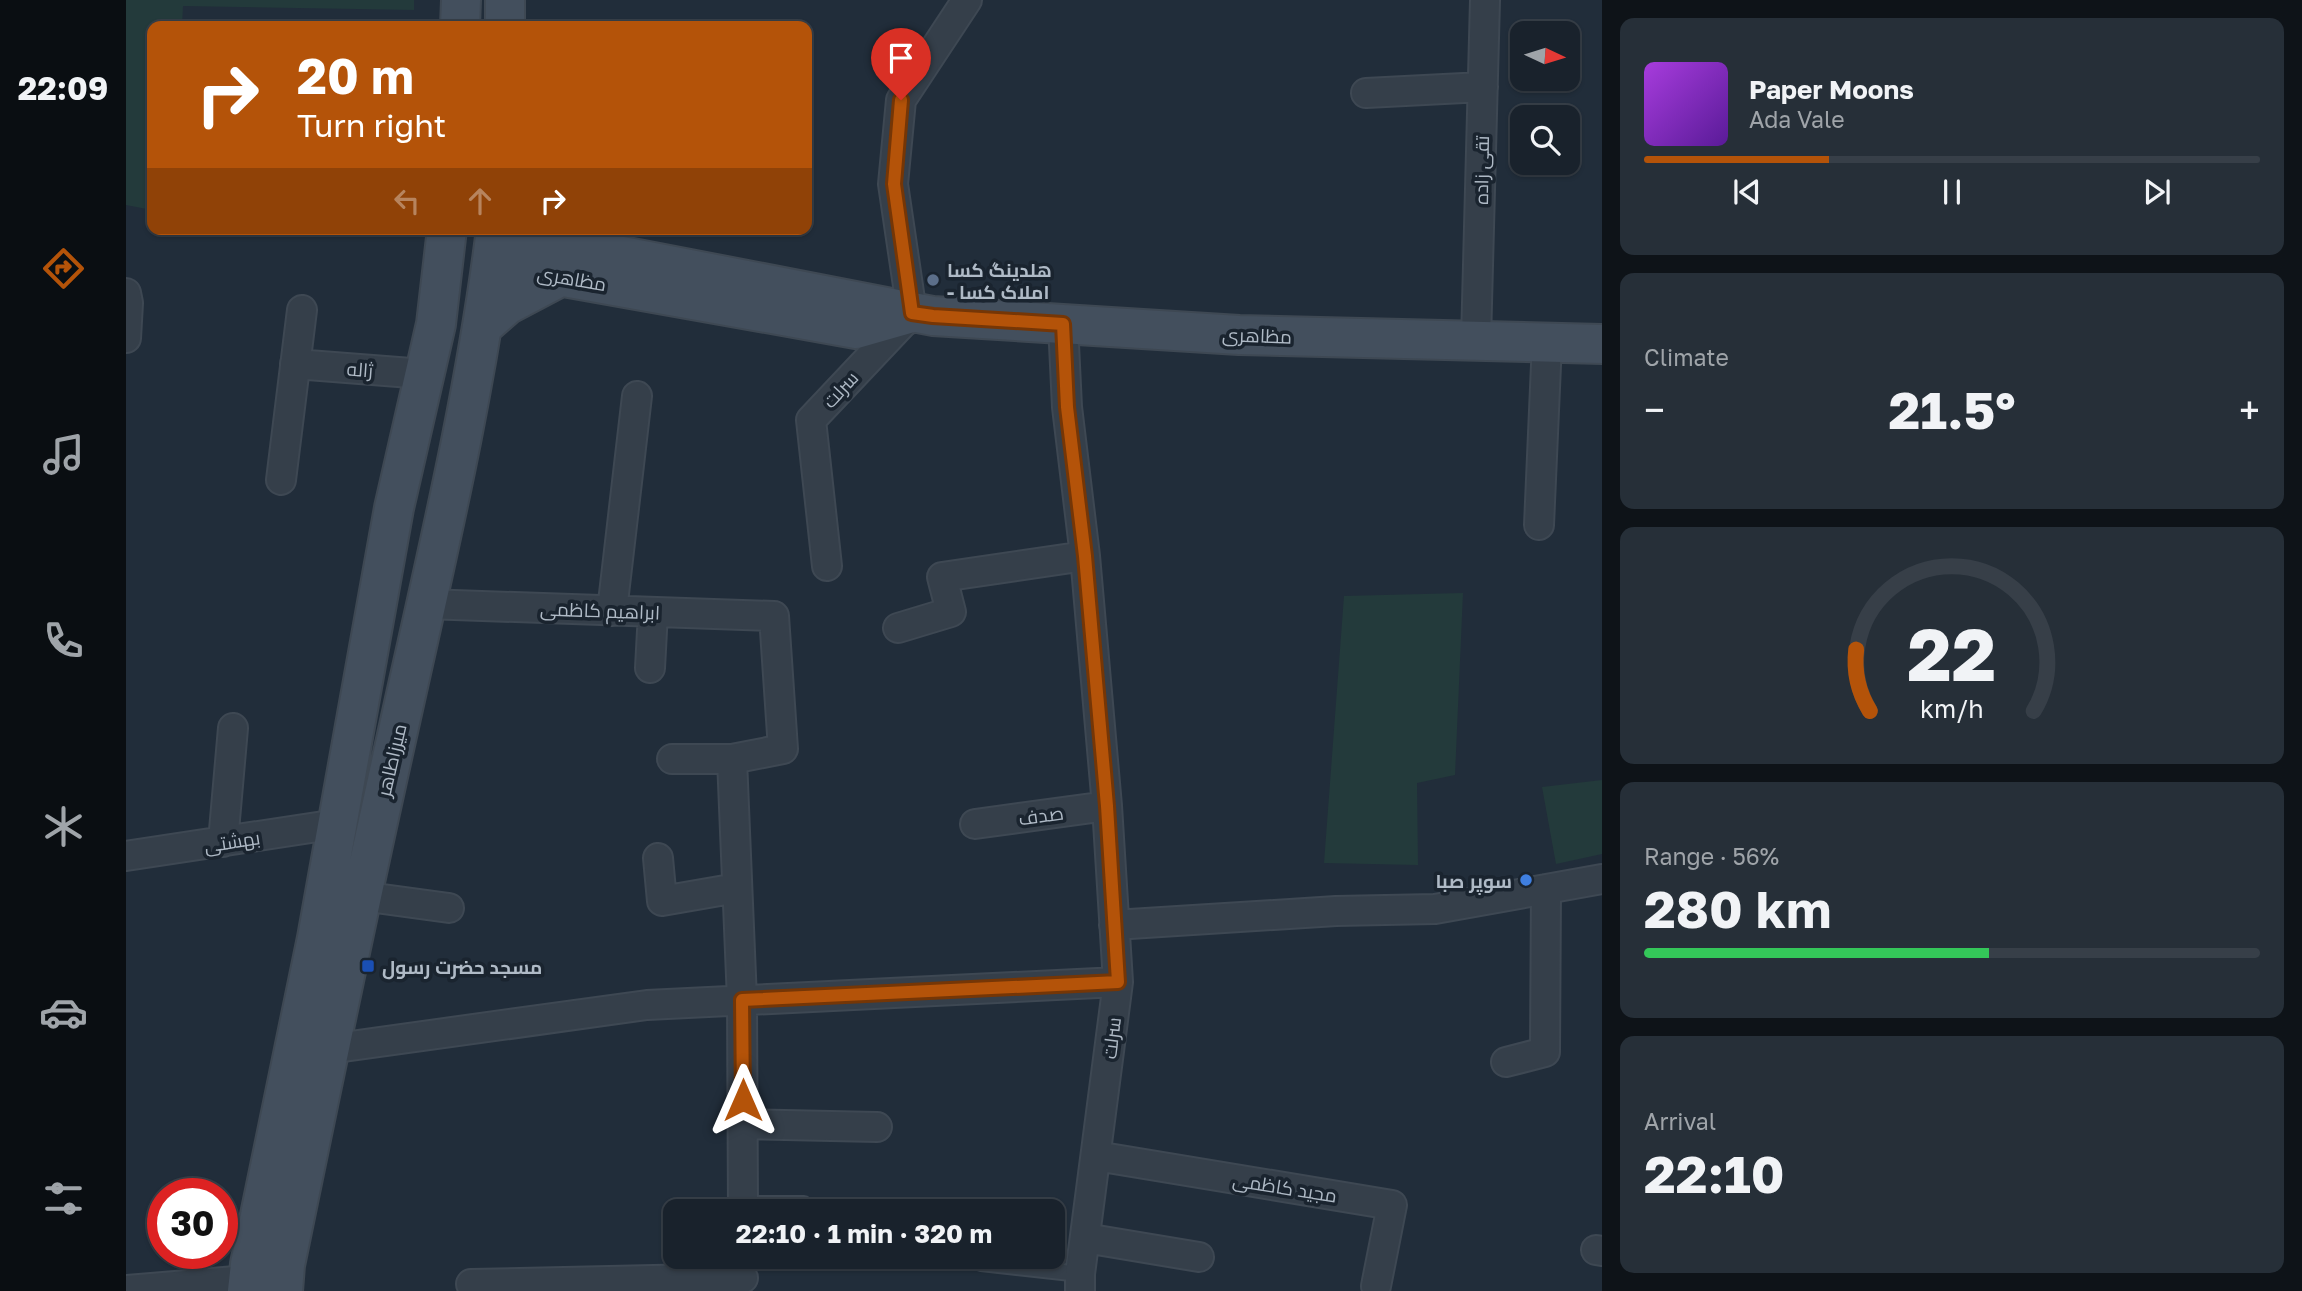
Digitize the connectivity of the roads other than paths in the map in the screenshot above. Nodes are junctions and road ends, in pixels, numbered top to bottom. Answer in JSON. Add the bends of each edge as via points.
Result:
{"nodes":[{"id":1,"x":461,"y":0,"type":"edge"},
{"id":2,"x":505,"y":0,"type":"edge"},
{"id":3,"x":967,"y":0,"type":"edge"},
{"id":4,"x":1485,"y":0,"type":"edge"},
{"id":5,"x":460,"y":21,"type":"edge"},
{"id":6,"x":505,"y":21,"type":"edge"},
{"id":7,"x":1483,"y":87,"type":"junction"},
{"id":8,"x":1366,"y":93,"type":"dead end"},
{"id":9,"x":447,"y":235,"type":"edge"},
{"id":10,"x":496,"y":235,"type":"edge"},
{"id":11,"x":592,"y":241,"type":"edge"},
{"id":12,"x":562,"y":276,"type":"junction"},
{"id":13,"x":126,"y":292,"type":"edge"},
{"id":14,"x":302,"y":310,"type":"dead end"},
{"id":15,"x":912,"y":313,"type":"junction"},
{"id":16,"x":1063,"y":324,"type":"junction"},
{"id":17,"x":483,"y":326,"type":"junction"},
{"id":18,"x":126,"y":338,"type":"edge"},
{"id":19,"x":1476,"y":341,"type":"junction"},
{"id":20,"x":1547,"y":342,"type":"junction"},
{"id":21,"x":1602,"y":344,"type":"edge"},
{"id":22,"x":295,"y":364,"type":"junction"},
{"id":23,"x":424,"y":374,"type":"junction"},
{"id":24,"x":637,"y":396,"type":"dead end"},
{"id":25,"x":281,"y":480,"type":"dead end"},
{"id":26,"x":1539,"y":525,"type":"dead end"},
{"id":27,"x":1085,"y":556,"type":"junction"},
{"id":28,"x":827,"y":566,"type":"dead end"},
{"id":29,"x":426,"y":604,"type":"junction"},
{"id":30,"x":612,"y":611,"type":"junction"},
{"id":31,"x":653,"y":612,"type":"junction"},
{"id":32,"x":898,"y":628,"type":"dead end"},
{"id":33,"x":650,"y":668,"type":"dead end"},
{"id":34,"x":233,"y":728,"type":"dead end"},
{"id":35,"x":672,"y":759,"type":"dead end"},
{"id":36,"x":732,"y":759,"type":"junction"},
{"id":37,"x":1107,"y":806,"type":"junction"},
{"id":38,"x":337,"y":824,"type":"junction"},
{"id":39,"x":975,"y":824,"type":"dead end"},
{"id":40,"x":223,"y":842,"type":"junction"},
{"id":41,"x":126,"y":856,"type":"edge"},
{"id":42,"x":658,"y":858,"type":"dead end"},
{"id":43,"x":1602,"y":879,"type":"edge"},
{"id":44,"x":737,"y":888,"type":"junction"},
{"id":45,"x":1546,"y":889,"type":"junction"},
{"id":46,"x":361,"y":896,"type":"junction"},
{"id":47,"x":449,"y":908,"type":"dead end"},
{"id":48,"x":1114,"y":925,"type":"junction"},
{"id":49,"x":1118,"y":982,"type":"junction"},
{"id":50,"x":742,"y":1000,"type":"junction"},
{"id":51,"x":329,"y":1049,"type":"junction"},
{"id":52,"x":1506,"y":1062,"type":"dead end"},
{"id":53,"x":743,"y":1124,"type":"junction"},
{"id":54,"x":877,"y":1127,"type":"dead end"},
{"id":55,"x":1096,"y":1156,"type":"junction"},
{"id":56,"x":743,"y":1199,"type":"edge"},
{"id":57,"x":1085,"y":1238,"type":"junction"},
{"id":58,"x":1199,"y":1257,"type":"dead end"},
{"id":59,"x":1012,"y":1269,"type":"edge"},
{"id":60,"x":743,"y":1275,"type":"edge"},
{"id":61,"x":1080,"y":1282,"type":"edge"},
{"id":62,"x":471,"y":1284,"type":"dead end"},
{"id":63,"x":1376,"y":1286,"type":"dead end"},
{"id":64,"x":259,"y":1287,"type":"edge"},
{"id":65,"x":126,"y":1290,"type":"edge"}],
"edges":[{"from":1,"to":5,"type":"main road"},
{"from":2,"to":6,"type":"main road"},
{"from":3,"to":15,"type":"street","via":[[901,100],[894,184]]},
{"from":4,"to":7,"type":"street","name":"تقی زاده"},
{"from":7,"to":8,"type":"street"},
{"from":7,"to":19,"type":"street","name":"تقی زاده"},
{"from":9,"to":23,"type":"main road","name":"میرزاطاهر","via":[[436,324]]},
{"from":10,"to":11,"type":"main road","name":"مظاهری"},
{"from":10,"to":12,"type":"main road","name":"مظاهری","via":[[519,269]]},
{"from":10,"to":17,"type":"main road","name":"میرزاطاهر"},
{"from":11,"to":15,"type":"main road","name":"مظاهری"},
{"from":12,"to":15,"type":"main road","name":"مظاهری","via":[[856,329]]},
{"from":12,"to":17,"type":"main road","via":[[508,305]]},
{"from":13,"to":18,"type":"street"},
{"from":14,"to":22,"type":"street"},
{"from":15,"to":16,"type":"main road","name":"مظاهری"},
{"from":15,"to":28,"type":"street","name":"سرلت","via":[[811,420]]},
{"from":16,"to":19,"type":"main road","name":"مظاهری","via":[[1239,335]]},
{"from":16,"to":27,"type":"street","name":"سرلت","via":[[1067,407]]},
{"from":17,"to":29,"type":"main road","name":"میرزاطاهر"},
{"from":19,"to":20,"type":"main road","name":"مظاهری"},
{"from":20,"to":21,"type":"main road","name":"مظاهری"},
{"from":20,"to":26,"type":"street"},
{"from":22,"to":23,"type":"street","name":"ژاله"},
{"from":22,"to":25,"type":"street"},
{"from":23,"to":38,"type":"main road","name":"میرزاطاهر","via":[[394,508]]},
{"from":24,"to":30,"type":"street"},
{"from":27,"to":32,"type":"street","via":[[942,577],[951,612]]},
{"from":27,"to":37,"type":"street","name":"سرلت"},
{"from":29,"to":30,"type":"street","name":"ابراهیم کاظمی"},
{"from":29,"to":46,"type":"main road","name":"میرزاطاهر"},
{"from":30,"to":31,"type":"street","name":"ابراهیم کاظمی"},
{"from":31,"to":33,"type":"street"},
{"from":31,"to":36,"type":"street","name":"ابراهیم کاظمی","via":[[774,616],[783,749]]},
{"from":34,"to":40,"type":"street"},
{"from":35,"to":36,"type":"street"},
{"from":36,"to":44,"type":"street"},
{"from":37,"to":39,"type":"street","name":"صدف"},
{"from":37,"to":48,"type":"street","name":"سرلت"},
{"from":38,"to":40,"type":"street","name":"بهشتی"},
{"from":38,"to":64,"type":"main road","name":"میرزاطاهر"},
{"from":40,"to":41,"type":"street","name":"بهشتی"},
{"from":42,"to":44,"type":"street","via":[[662,901]]},
{"from":43,"to":45,"type":"street"},
{"from":44,"to":50,"type":"street"},
{"from":45,"to":48,"type":"street","via":[[1435,909]]},
{"from":45,"to":52,"type":"street","via":[[1545,1052]]},
{"from":46,"to":47,"type":"street"},
{"from":46,"to":51,"type":"main road","name":"میرزاطاهر"},
{"from":48,"to":49,"type":"street","name":"سرلت"},
{"from":49,"to":50,"type":"street"},
{"from":49,"to":55,"type":"street","name":"سرلت"},
{"from":50,"to":51,"type":"street","via":[[647,1005]]},
{"from":50,"to":53,"type":"street"},
{"from":51,"to":64,"type":"main road","name":"میرزاطاهر","via":[[285,1265]]},
{"from":53,"to":54,"type":"street"},
{"from":53,"to":56,"type":"street"},
{"from":55,"to":57,"type":"street","name":"سرلت"},
{"from":55,"to":63,"type":"street","name":"مجید کاظمی","via":[[1392,1205]]},
{"from":57,"to":58,"type":"street"},
{"from":57,"to":61,"type":"street","name":"سرلت"},
{"from":59,"to":61,"type":"lane"},
{"from":60,"to":62,"type":"street"},
{"from":64,"to":65,"type":"street"}]}
